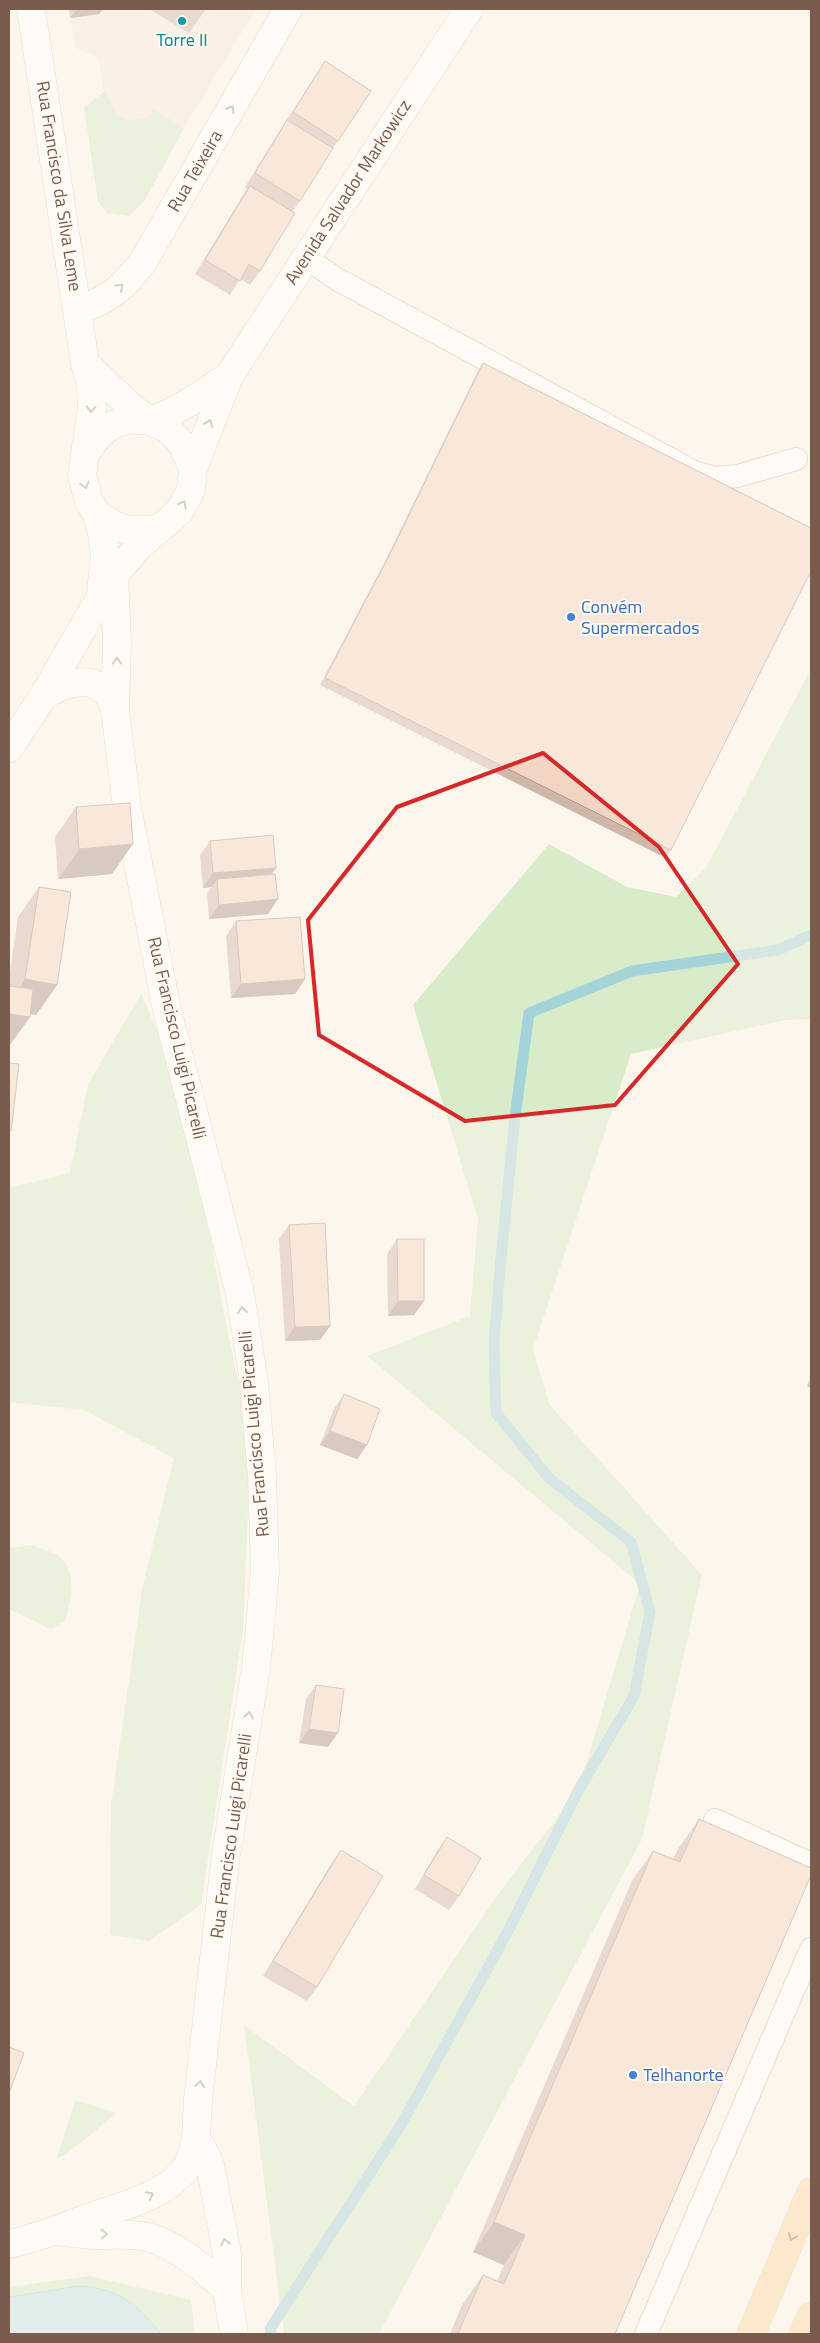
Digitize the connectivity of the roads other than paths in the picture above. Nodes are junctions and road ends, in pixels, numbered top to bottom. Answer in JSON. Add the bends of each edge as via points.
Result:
{"nodes":[{"id":1,"x":31,"y":9,"type":"edge"},
{"id":2,"x":288,"y":9,"type":"edge"},
{"id":3,"x":469,"y":9,"type":"edge"},
{"id":4,"x":306,"y":257,"type":"junction"},
{"id":5,"x":78,"y":309,"type":"junction"},
{"id":6,"x":85,"y":363,"type":"junction"},
{"id":7,"x":228,"y":376,"type":"junction"},
{"id":8,"x":150,"y":421,"type":"junction"},
{"id":9,"x":85,"y":454,"type":"junction"},
{"id":10,"x":796,"y":459,"type":"dead end"},
{"id":11,"x":192,"y":469,"type":"junction"},
{"id":12,"x":97,"y":514,"type":"junction"},
{"id":13,"x":157,"y":528,"type":"junction"},
{"id":14,"x":108,"y":586,"type":"junction"},
{"id":15,"x":44,"y":695,"type":"junction"},
{"id":16,"x":115,"y":710,"type":"junction"},
{"id":17,"x":9,"y":748,"type":"edge"},
{"id":18,"x":715,"y":1820,"type":"dead end"},
{"id":19,"x":811,"y":1864,"type":"edge"},
{"id":20,"x":811,"y":1949,"type":"edge"},
{"id":21,"x":196,"y":2138,"type":"junction"},
{"id":22,"x":811,"y":2192,"type":"edge"},
{"id":23,"x":56,"y":2232,"type":"junction"},
{"id":24,"x":9,"y":2244,"type":"edge"},
{"id":25,"x":226,"y":2290,"type":"junction"},
{"id":26,"x":811,"y":2316,"type":"edge"},
{"id":27,"x":234,"y":2334,"type":"edge"},
{"id":28,"x":646,"y":2334,"type":"edge"},
{"id":29,"x":751,"y":2334,"type":"edge"},
{"id":30,"x":803,"y":2334,"type":"edge"}],
"edges":[{"from":1,"to":5,"type":"street","name":"Rua Francisco da Silva Leme"},
{"from":5,"to":2,"type":"street","name":"Rua Teixeira","one_way":true,"via":[[106,299],[144,260]]},
{"from":3,"to":4,"type":"street","name":"Avenida Salvador Markowicz"},
{"from":4,"to":7,"type":"street","name":"Avenida Salvador Markowicz"},
{"from":4,"to":10,"type":"lane","via":[[336,278],[694,472],[715,478],[738,476]]},
{"from":5,"to":6,"type":"street","name":"Rua Francisco da Silva Leme"},
{"from":6,"to":8,"type":"street"},
{"from":6,"to":9,"type":"street","name":"Rua Francisco da Silva Leme","one_way":true,"via":[[92,408]]},
{"from":7,"to":8,"type":"street","via":[[190,401]]},
{"from":11,"to":7,"type":"street","one_way":true},
{"from":8,"to":9,"type":"street","via":[[130,420],[112,425],[97,436]]},
{"from":8,"to":11,"type":"street","via":[[168,430],[183,445]]},
{"from":9,"to":12,"type":"street","one_way":true,"via":[[82,475],[89,502]]},
{"from":13,"to":11,"type":"street","one_way":true,"via":[[179,512],[191,490]]},
{"from":12,"to":13,"type":"street","via":[[132,532]]},
{"from":12,"to":14,"type":"street","name":"Rua Francisco Luigi Picarelli"},
{"from":13,"to":14,"type":"street"},
{"from":14,"to":15,"type":"street"},
{"from":16,"to":14,"type":"street","name":"Rua Francisco Luigi Picarelli","one_way":true,"via":[[117,649]]},
{"from":15,"to":16,"type":"street","via":[[66,685],[88,682],[106,692]]},
{"from":15,"to":17,"type":"street"},
{"from":21,"to":16,"type":"street","name":"Rua Francisco Luigi Picarelli","one_way":true,"via":[[226,1854],[256,1668],[266,1571],[262,1476],[254,1382],[240,1293],[167,1010],[127,807]]},
{"from":18,"to":19,"type":"lane"},
{"from":20,"to":28,"type":"lane"},
{"from":23,"to":21,"type":"street","name":"Rua Francisco Luigi Picarelli","one_way":true,"via":[[132,2204],[174,2181],[184,2172]]},
{"from":25,"to":21,"type":"street","one_way":true,"via":[[227,2254],[210,2165]]},
{"from":22,"to":29,"type":"main road","one_way":true},
{"from":23,"to":24,"type":"street","name":"Rua Francisco Luigi Picarelli"},
{"from":23,"to":25,"type":"street","name":"Rua Francisco Luigi Picarelli","one_way":true,"via":[[152,2238],[214,2277]]},
{"from":25,"to":27,"type":"street"},
{"from":26,"to":30,"type":"main road"}]}
